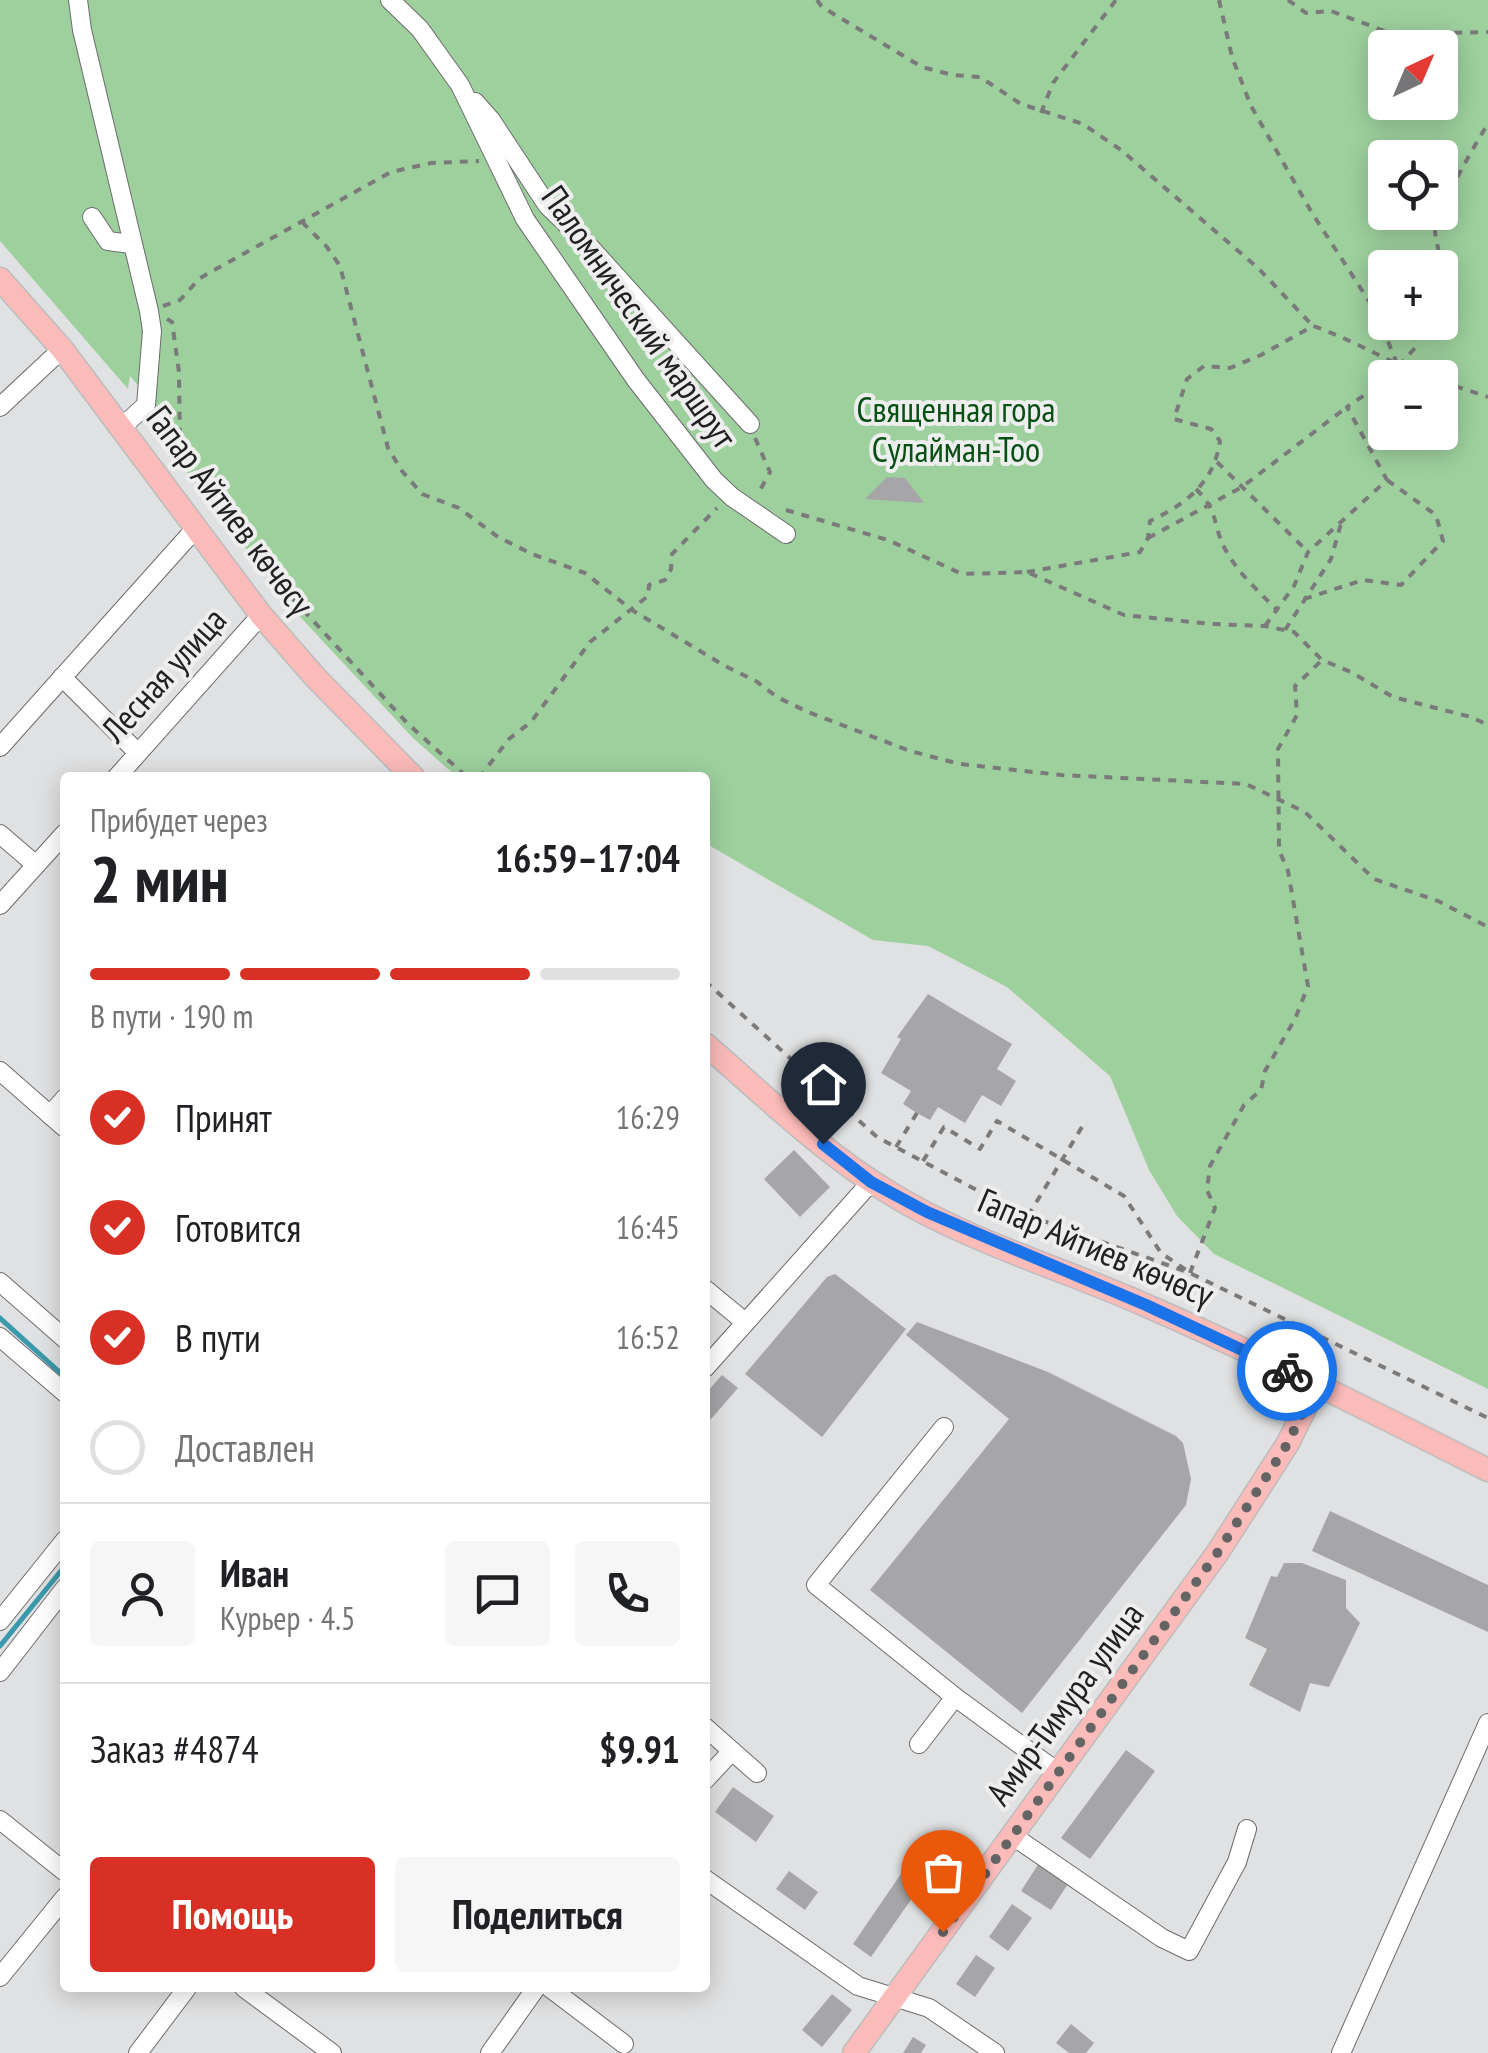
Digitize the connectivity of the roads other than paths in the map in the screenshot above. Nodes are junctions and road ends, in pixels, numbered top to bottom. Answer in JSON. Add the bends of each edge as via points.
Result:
{"nodes":[{"id":1,"x":78,"y":0,"type":"edge"},
{"id":2,"x":390,"y":0,"type":"edge"},
{"id":3,"x":460,"y":85,"type":"junction"},
{"id":4,"x":92,"y":217,"type":"dead end"},
{"id":5,"x":131,"y":238,"type":"junction"},
{"id":6,"x":0,"y":279,"type":"edge"},
{"id":7,"x":62,"y":350,"type":"junction"},
{"id":8,"x":0,"y":407,"type":"edge"},
{"id":9,"x":750,"y":424,"type":"road end"},
{"id":10,"x":122,"y":428,"type":"junction"},
{"id":11,"x":195,"y":530,"type":"junction"},
{"id":12,"x":786,"y":534,"type":"dead end"},
{"id":13,"x":261,"y":615,"type":"junction"},
{"id":14,"x":62,"y":677,"type":"junction"},
{"id":15,"x":0,"y":746,"type":"edge"},
{"id":16,"x":138,"y":753,"type":"junction"},
{"id":17,"x":121,"y":772,"type":"edge"},
{"id":18,"x":408,"y":772,"type":"edge"},
{"id":19,"x":0,"y":834,"type":"edge"},
{"id":20,"x":60,"y":839,"type":"edge"},
{"id":21,"x":36,"y":865,"type":"junction"},
{"id":22,"x":0,"y":906,"type":"edge"},
{"id":23,"x":710,"y":1048,"type":"edge"},
{"id":24,"x":0,"y":1071,"type":"edge"},
{"id":25,"x":60,"y":1104,"type":"edge"},
{"id":26,"x":50,"y":1116,"type":"junction"},
{"id":27,"x":60,"y":1124,"type":"edge"},
{"id":28,"x":871,"y":1182,"type":"junction"},
{"id":29,"x":0,"y":1282,"type":"edge"},
{"id":30,"x":710,"y":1292,"type":"edge"},
{"id":31,"x":745,"y":1322,"type":"junction"},
{"id":32,"x":0,"y":1336,"type":"edge"},
{"id":33,"x":60,"y":1336,"type":"edge"},
{"id":34,"x":710,"y":1362,"type":"edge"},
{"id":35,"x":1316,"y":1384,"type":"junction"},
{"id":36,"x":60,"y":1389,"type":"edge"},
{"id":37,"x":944,"y":1427,"type":"dead end"},
{"id":38,"x":1488,"y":1470,"type":"edge"},
{"id":39,"x":60,"y":1546,"type":"edge"},
{"id":40,"x":60,"y":1594,"type":"edge"},
{"id":41,"x":0,"y":1621,"type":"edge"},
{"id":42,"x":0,"y":1672,"type":"edge"},
{"id":43,"x":955,"y":1698,"type":"junction"},
{"id":44,"x":1488,"y":1723,"type":"edge"},
{"id":45,"x":710,"y":1731,"type":"edge"},
{"id":46,"x":919,"y":1744,"type":"dead end"},
{"id":47,"x":732,"y":1751,"type":"junction"},
{"id":48,"x":757,"y":1773,"type":"dead end"},
{"id":49,"x":1059,"y":1773,"type":"junction"},
{"id":50,"x":710,"y":1775,"type":"edge"},
{"id":51,"x":0,"y":1820,"type":"edge"},
{"id":52,"x":1247,"y":1829,"type":"dead end"},
{"id":53,"x":1013,"y":1836,"type":"junction"},
{"id":54,"x":60,"y":1868,"type":"edge"},
{"id":55,"x":710,"y":1882,"type":"edge"},
{"id":56,"x":60,"y":1903,"type":"edge"},
{"id":57,"x":0,"y":1976,"type":"edge"},
{"id":58,"x":183,"y":1992,"type":"edge"},
{"id":59,"x":249,"y":1992,"type":"edge"},
{"id":60,"x":533,"y":1992,"type":"edge"},
{"id":61,"x":555,"y":1992,"type":"edge"},
{"id":62,"x":896,"y":1996,"type":"junction"},
{"id":63,"x":624,"y":2044,"type":"dead end"},
{"id":64,"x":138,"y":2053,"type":"edge"},
{"id":65,"x":332,"y":2053,"type":"edge"},
{"id":66,"x":490,"y":2053,"type":"edge"},
{"id":67,"x":854,"y":2053,"type":"edge"},
{"id":68,"x":995,"y":2053,"type":"edge"},
{"id":69,"x":1340,"y":2053,"type":"edge"}],
"edges":[{"from":1,"to":5,"type":"street"},
{"from":2,"to":3,"type":"street","name":"Паломнический маршрут"},
{"from":3,"to":9,"type":"street","via":[[492,120],[547,205]]},
{"from":3,"to":12,"type":"street","name":"Паломнический маршрут","via":[[524,219],[625,364],[714,480],[732,498],[755,500]]},
{"from":4,"to":5,"type":"street","via":[[108,241]]},
{"from":5,"to":10,"type":"street","via":[[152,331],[146,405]]},
{"from":6,"to":7,"type":"main road","name":"Гапар Айтиев көчөсү"},
{"from":7,"to":8,"type":"street"},
{"from":7,"to":10,"type":"main road","name":"Гапар Айтиев көчөсү"},
{"from":10,"to":11,"type":"main road","name":"Гапар Айтиев көчөсү"},
{"from":11,"to":13,"type":"main road","name":"Гапар Айтиев көчөсү"},
{"from":11,"to":14,"type":"street"},
{"from":13,"to":16,"type":"street","name":"Лесная улица"},
{"from":13,"to":18,"type":"main road","name":"Гапар Айтиев көчөсү"},
{"from":14,"to":15,"type":"street"},
{"from":14,"to":16,"type":"street"},
{"from":16,"to":17,"type":"street","name":"Лесная улица"},
{"from":19,"to":21,"type":"street"},
{"from":20,"to":21,"type":"street"},
{"from":21,"to":22,"type":"street"},
{"from":23,"to":28,"type":"main road","name":"Гапар Айтиев көчөсү"},
{"from":24,"to":26,"type":"street"},
{"from":25,"to":26,"type":"street"},
{"from":26,"to":27,"type":"street"},
{"from":28,"to":31,"type":"street"},
{"from":28,"to":35,"type":"main road","name":"Гапар Айтиев көчөсү","via":[[961,1229]]},
{"from":29,"to":33,"type":"street"},
{"from":30,"to":31,"type":"street"},
{"from":31,"to":34,"type":"street"},
{"from":32,"to":36,"type":"street"},
{"from":35,"to":38,"type":"main road","name":"Гапар Айтиев көчөсү"},
{"from":35,"to":49,"type":"main road","name":"Амир-Тимура улица","via":[[1288,1443],[1218,1552]]},
{"from":37,"to":43,"type":"street","via":[[816,1585]]},
{"from":39,"to":41,"type":"street"},
{"from":40,"to":42,"type":"street"},
{"from":43,"to":46,"type":"street"},
{"from":43,"to":49,"type":"street"},
{"from":44,"to":69,"type":"street"},
{"from":45,"to":47,"type":"street"},
{"from":47,"to":48,"type":"street"},
{"from":47,"to":50,"type":"street"},
{"from":49,"to":53,"type":"main road","name":"Амир-Тимура улица"},
{"from":51,"to":54,"type":"street"},
{"from":52,"to":53,"type":"street","via":[[1237,1862],[1189,1951]]},
{"from":53,"to":62,"type":"main road","name":"Амир-Тимура улица"},
{"from":55,"to":62,"type":"street","via":[[858,1986]]},
{"from":56,"to":57,"type":"street"},
{"from":58,"to":64,"type":"street"},
{"from":59,"to":65,"type":"street"},
{"from":60,"to":66,"type":"street"},
{"from":61,"to":63,"type":"street"},
{"from":62,"to":67,"type":"main road","name":"Амир-Тимура улица"},
{"from":62,"to":68,"type":"street","via":[[930,2008]]}]}
